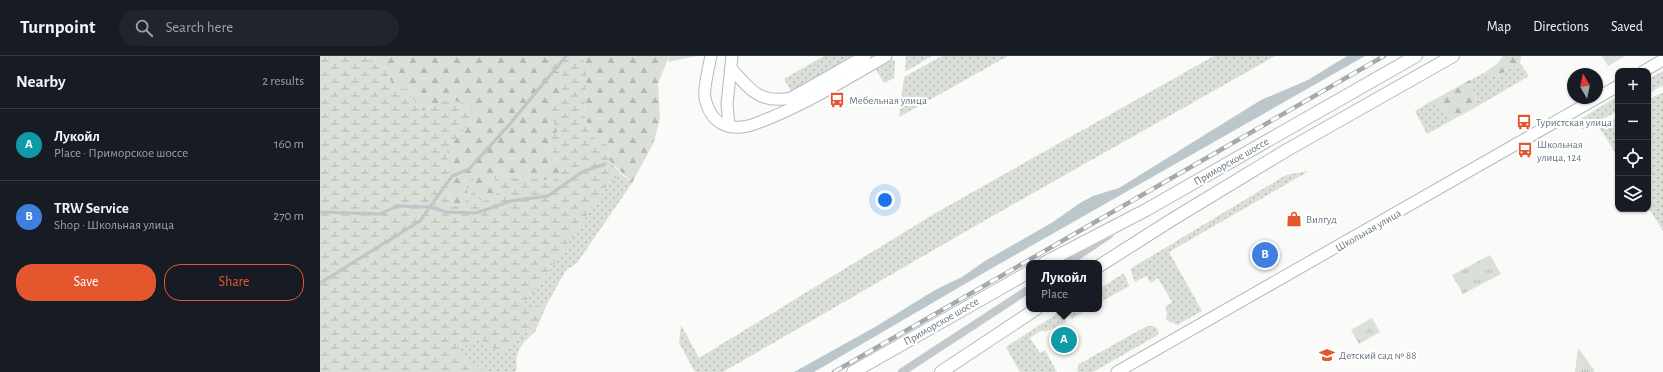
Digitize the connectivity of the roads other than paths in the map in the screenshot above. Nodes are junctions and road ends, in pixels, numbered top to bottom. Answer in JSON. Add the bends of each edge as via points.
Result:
{"nodes":[{"id":1,"x":711,"y":56,"type":"edge"},
{"id":2,"x":732,"y":56,"type":"edge"},
{"id":3,"x":865,"y":56,"type":"edge"},
{"id":4,"x":886,"y":56,"type":"edge"},
{"id":5,"x":1416,"y":56,"type":"edge"},
{"id":6,"x":1452,"y":56,"type":"edge"},
{"id":7,"x":1663,"y":60,"type":"edge"},
{"id":8,"x":731,"y":68,"type":"junction"},
{"id":9,"x":1649,"y":68,"type":"edge"},
{"id":10,"x":1615,"y":88,"type":"edge"},
{"id":11,"x":729,"y":126,"type":"junction"},
{"id":12,"x":1146,"y":210,"type":"junction"},
{"id":13,"x":1050,"y":260,"type":"edge"},
{"id":14,"x":1071,"y":260,"type":"edge"},
{"id":15,"x":1102,"y":264,"type":"edge"},
{"id":16,"x":1026,"y":274,"type":"edge"},
{"id":17,"x":1026,"y":291,"type":"edge"},
{"id":18,"x":1032,"y":312,"type":"edge"},
{"id":19,"x":854,"y":372,"type":"edge"},
{"id":20,"x":902,"y":372,"type":"edge"},
{"id":21,"x":942,"y":372,"type":"edge"},
{"id":22,"x":1117,"y":372,"type":"edge"}],
"edges":[{"from":1,"to":11,"type":"street","via":[[705,97],[709,110],[718,122]]},
{"from":2,"to":8,"type":"street"},
{"from":3,"to":8,"type":"street","via":[[791,98],[780,100],[768,99],[753,92]]},
{"from":4,"to":11,"type":"street","via":[[789,110],[742,128]]},
{"from":5,"to":12,"type":"main road","name":"Приморское шоссе"},
{"from":6,"to":15,"type":"main road","name":"Приморское шоссе","via":[[1287,150]]},
{"from":7,"to":9,"type":"street"},
{"from":8,"to":11,"type":"street","via":[[727,104]]},
{"from":10,"to":22,"type":"street","name":"Школьная улица"},
{"from":12,"to":13,"type":"main road","name":"Приморское шоссе"},
{"from":12,"to":14,"type":"street"},
{"from":16,"to":19,"type":"main road","name":"Приморское шоссе"},
{"from":17,"to":20,"type":"street"},
{"from":18,"to":21,"type":"main road"}]}
